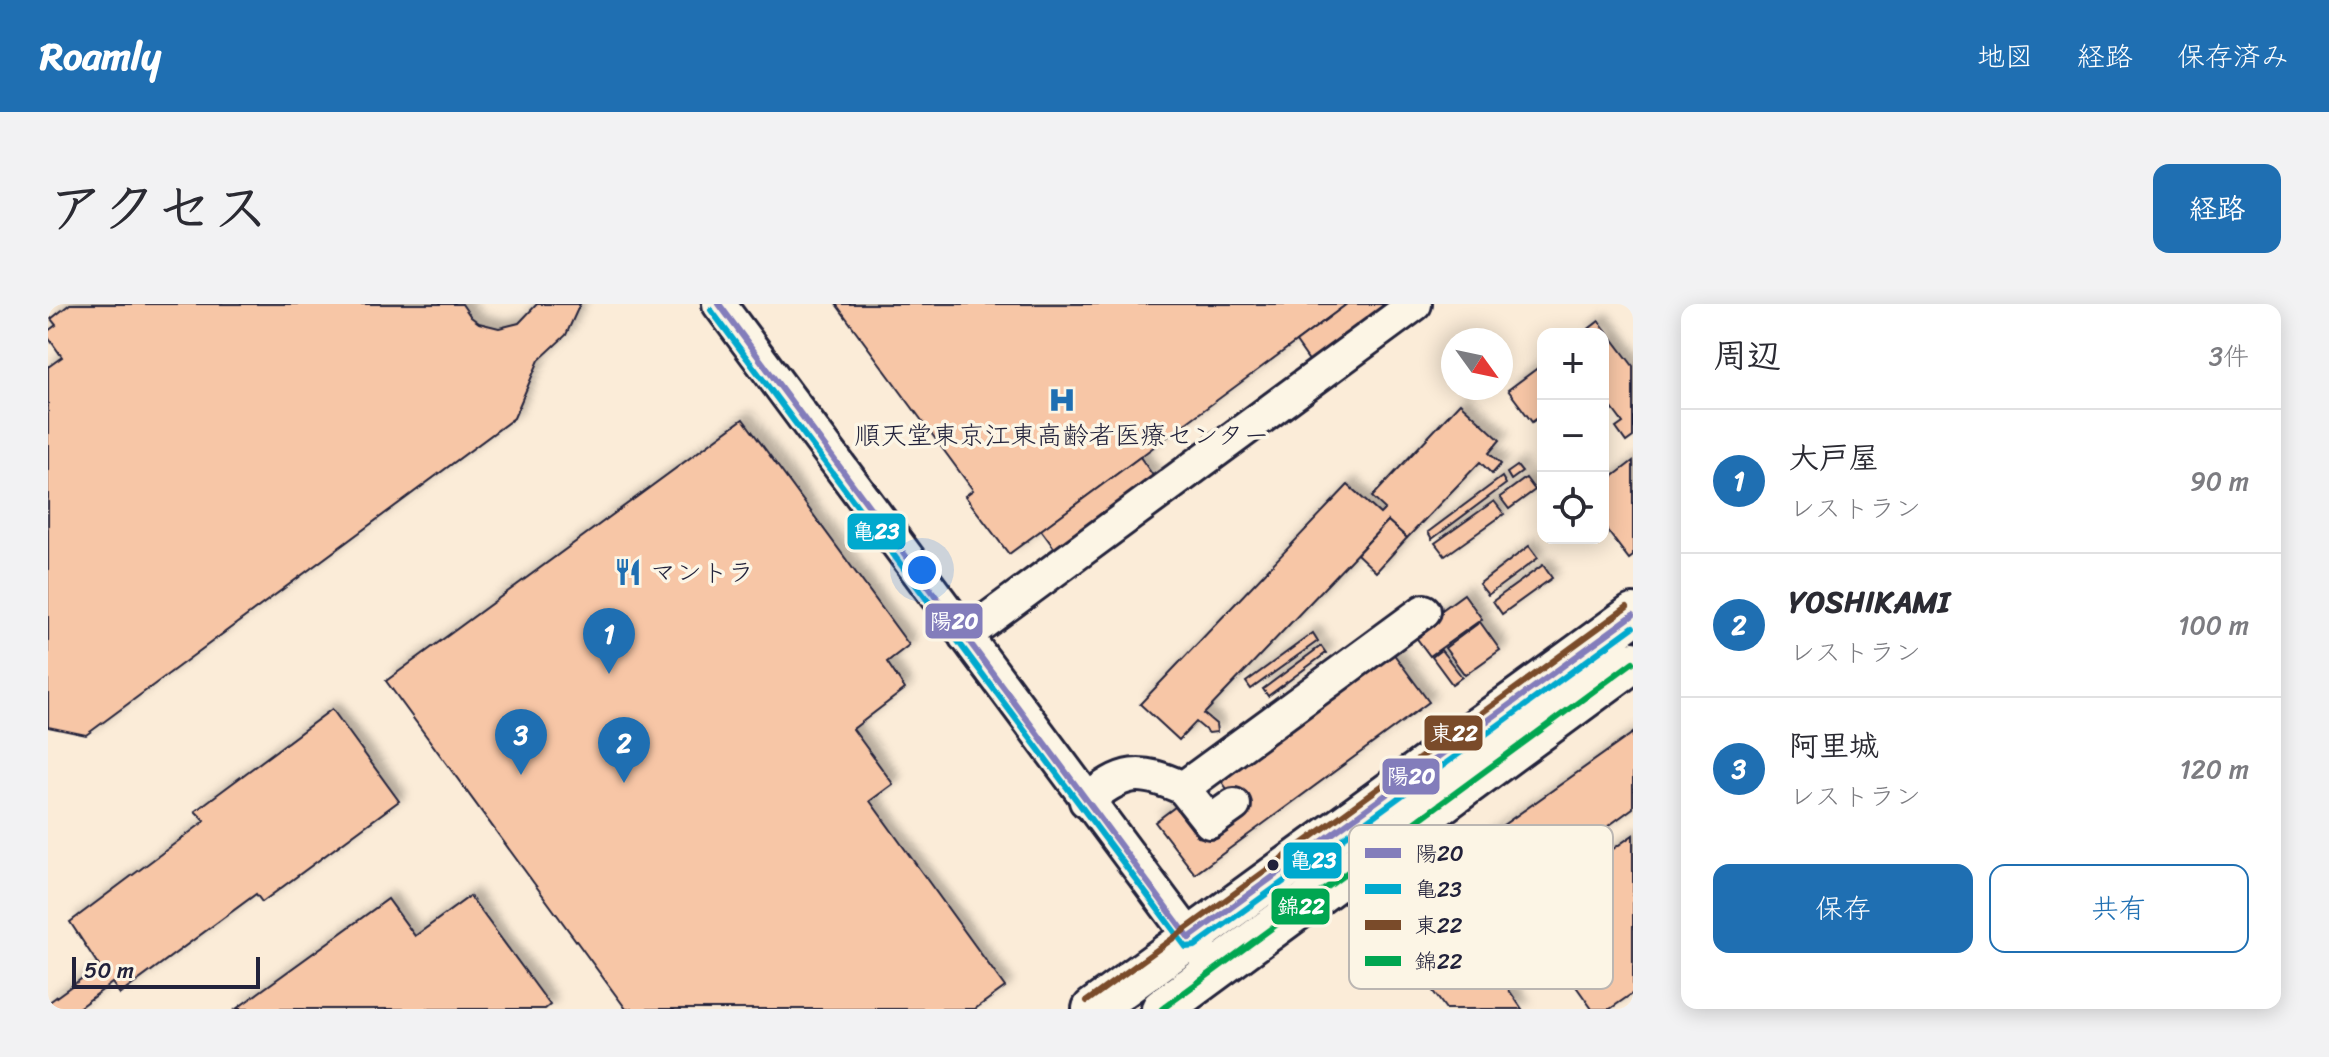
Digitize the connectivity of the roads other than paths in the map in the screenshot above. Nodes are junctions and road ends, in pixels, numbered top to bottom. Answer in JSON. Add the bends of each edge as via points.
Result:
{"nodes":[{"id":1,"x":719,"y":304,"type":"edge"},
{"id":2,"x":1415,"y":304,"type":"edge"},
{"id":3,"x":1424,"y":611,"type":"dead end"},
{"id":4,"x":1633,"y":615,"type":"edge"},
{"id":5,"x":965,"y":636,"type":"junction"},
{"id":6,"x":1633,"y":662,"type":"edge"},
{"id":7,"x":1183,"y":788,"type":"junction"},
{"id":8,"x":1086,"y":801,"type":"junction"},
{"id":9,"x":1234,"y":805,"type":"dead end"},
{"id":10,"x":1412,"y":825,"type":"edge"},
{"id":11,"x":1349,"y":871,"type":"edge"},
{"id":12,"x":1189,"y":938,"type":"junction"},
{"id":13,"x":1215,"y":970,"type":"junction"},
{"id":14,"x":1093,"y":1009,"type":"edge"},
{"id":15,"x":1162,"y":1009,"type":"edge"}],
"edges":[{"from":1,"to":5,"type":"street"},
{"from":2,"to":5,"type":"street"},
{"from":3,"to":7,"type":"street"},
{"from":4,"to":12,"type":"main road"},
{"from":5,"to":8,"type":"street"},
{"from":6,"to":10,"type":"main road"},
{"from":7,"to":8,"type":"street","via":[[1130,773]]},
{"from":7,"to":9,"type":"street","via":[[1210,822]]},
{"from":8,"to":12,"type":"street"},
{"from":11,"to":13,"type":"main road"},
{"from":12,"to":13,"type":"street"},
{"from":12,"to":14,"type":"main road"},
{"from":13,"to":15,"type":"main road"}]}
